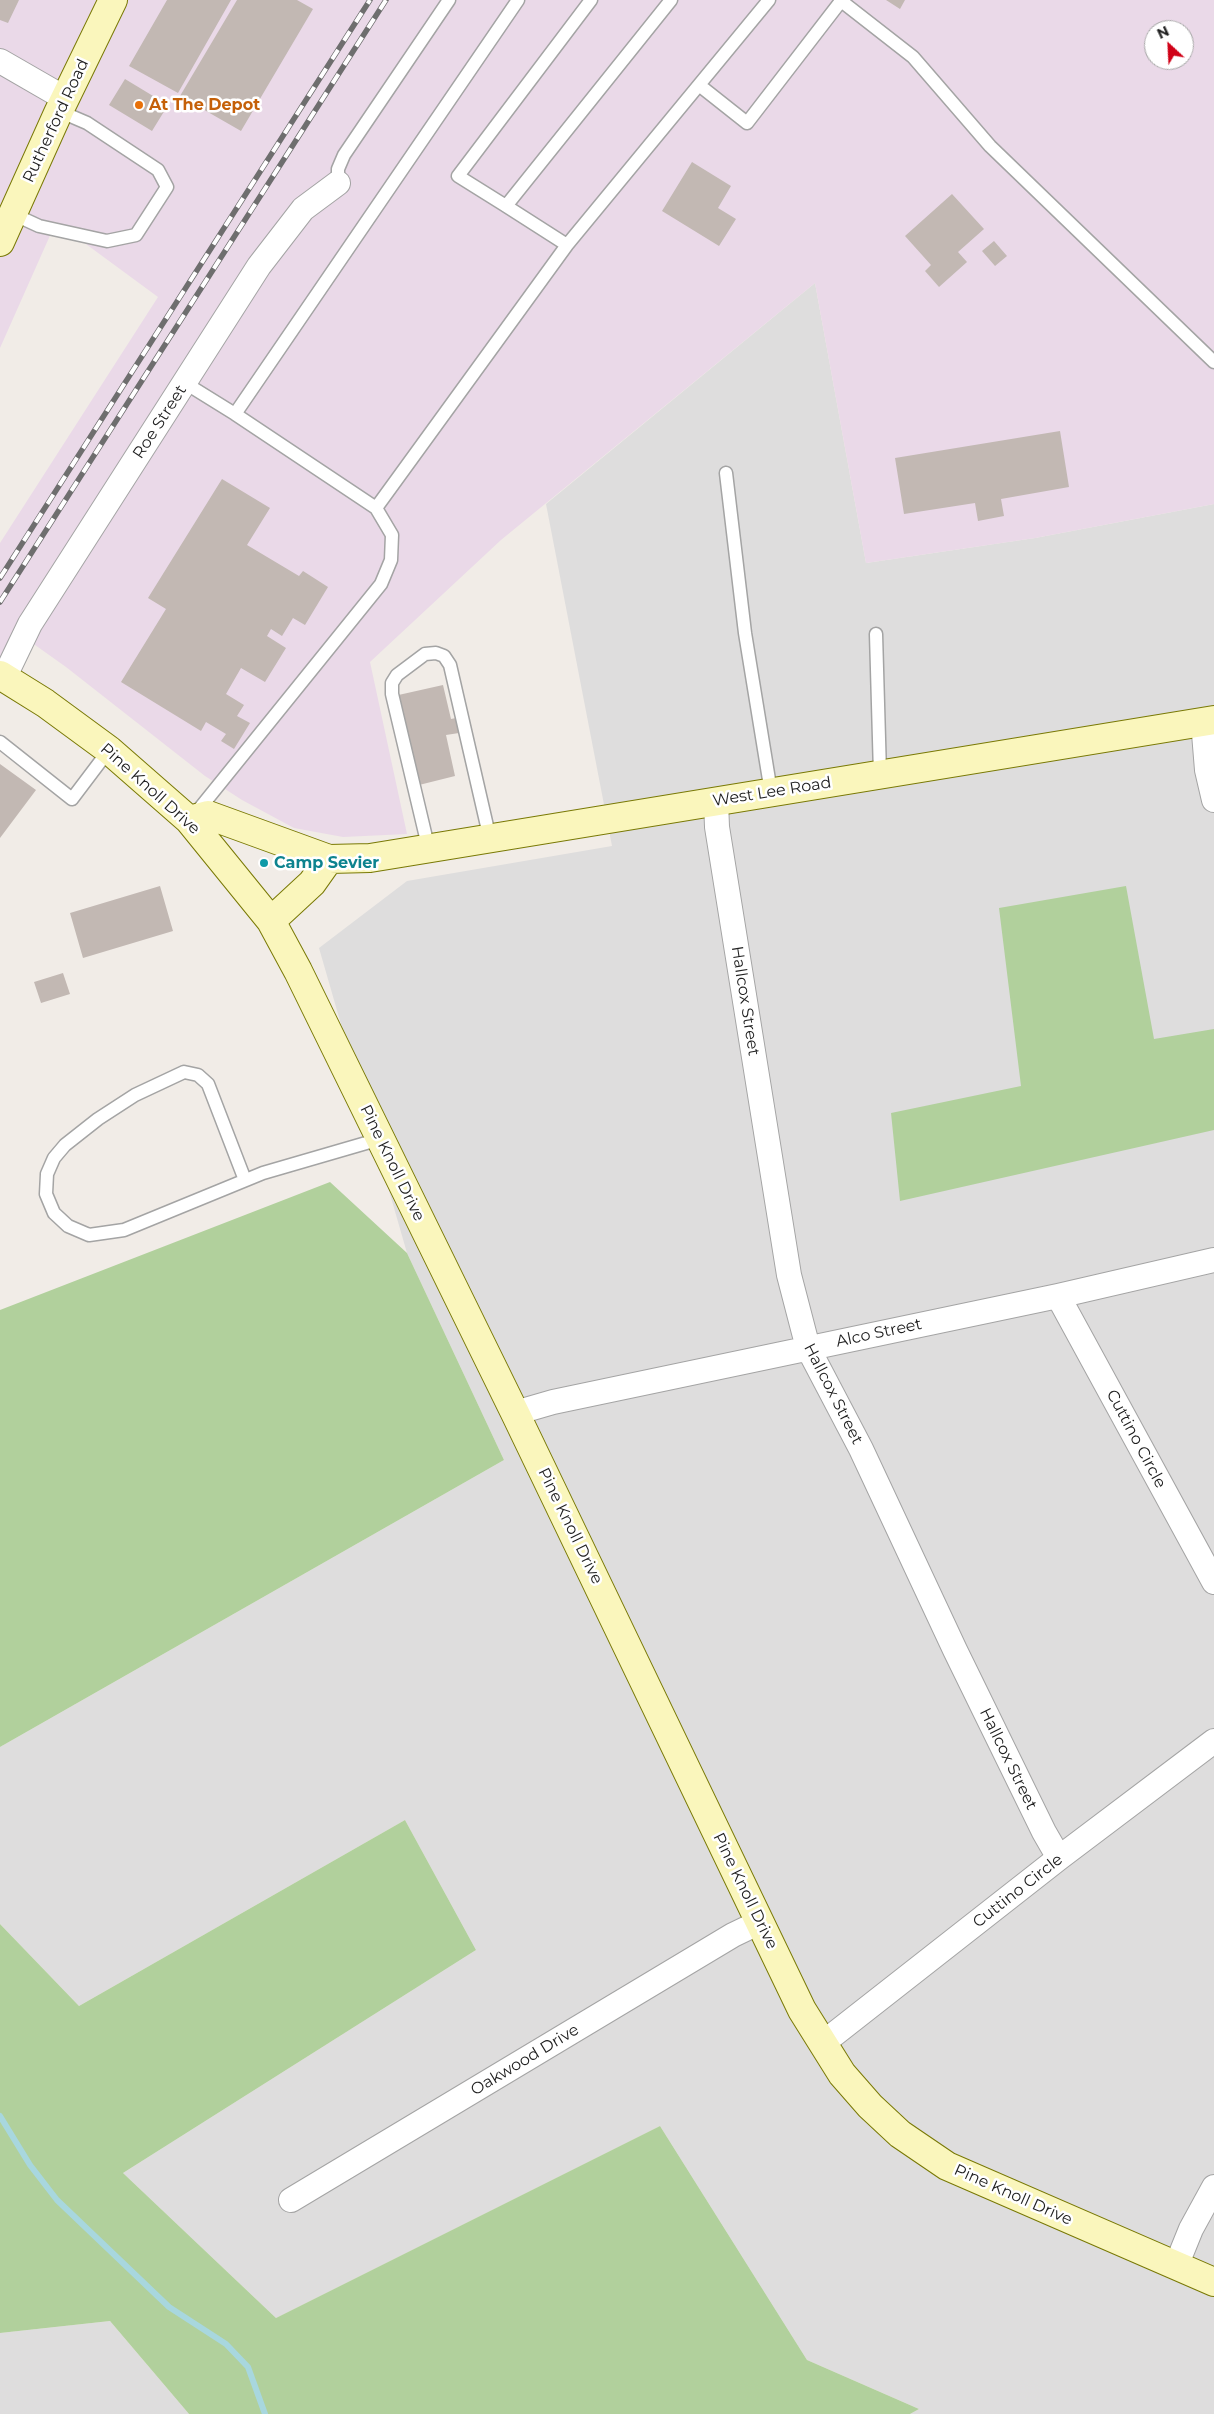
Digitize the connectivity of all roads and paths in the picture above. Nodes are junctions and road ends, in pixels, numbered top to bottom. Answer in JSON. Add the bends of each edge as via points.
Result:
{"nodes":[{"id":1,"x":113,"y":0,"type":"edge"},
{"id":2,"x":449,"y":0,"type":"edge"},
{"id":3,"x":518,"y":0,"type":"edge"},
{"id":4,"x":591,"y":0,"type":"edge"},
{"id":5,"x":671,"y":0,"type":"edge"},
{"id":6,"x":769,"y":0,"type":"edge"},
{"id":7,"x":841,"y":0,"type":"edge"},
{"id":8,"x":0,"y":61,"type":"edge"},
{"id":9,"x":699,"y":85,"type":"junction"},
{"id":10,"x":63,"y":105,"type":"junction"},
{"id":11,"x":338,"y":182,"type":"joint"},
{"id":12,"x":506,"y":206,"type":"junction"},
{"id":13,"x":13,"y":214,"type":"junction"},
{"id":14,"x":0,"y":242,"type":"edge"},
{"id":15,"x":566,"y":245,"type":"junction"},
{"id":16,"x":1214,"y":362,"type":"edge"},
{"id":17,"x":185,"y":383,"type":"junction"},
{"id":18,"x":235,"y":414,"type":"junction"},
{"id":19,"x":726,"y":473,"type":"dead end"},
{"id":20,"x":376,"y":508,"type":"junction"},
{"id":21,"x":876,"y":634,"type":"dead end"},
{"id":22,"x":1,"y":680,"type":"edge"},
{"id":23,"x":1208,"y":720,"type":"edge"},
{"id":24,"x":0,"y":742,"type":"edge"},
{"id":25,"x":108,"y":750,"type":"junction"},
{"id":26,"x":880,"y":774,"type":"junction"},
{"id":27,"x":771,"y":792,"type":"junction"},
{"id":28,"x":1214,"y":800,"type":"edge"},
{"id":29,"x":716,"y":801,"type":"junction"},
{"id":30,"x":189,"y":820,"type":"junction"},
{"id":31,"x":490,"y":839,"type":"junction"},
{"id":32,"x":429,"y":850,"type":"junction"},
{"id":33,"x":329,"y":859,"type":"junction"},
{"id":34,"x":271,"y":922,"type":"junction"},
{"id":35,"x":380,"y":1139,"type":"junction"},
{"id":36,"x":245,"y":1180,"type":"junction"},
{"id":37,"x":1214,"y":1260,"type":"edge"},
{"id":38,"x":1058,"y":1296,"type":"junction"},
{"id":39,"x":808,"y":1348,"type":"junction"},
{"id":40,"x":515,"y":1413,"type":"junction"},
{"id":41,"x":1214,"y":1582,"type":"edge"},
{"id":42,"x":1214,"y":1741,"type":"edge"},
{"id":43,"x":1059,"y":1858,"type":"junction"},
{"id":44,"x":760,"y":1922,"type":"junction"},
{"id":45,"x":823,"y":2043,"type":"junction"},
{"id":46,"x":1214,"y":2187,"type":"edge"},
{"id":47,"x":291,"y":2200,"type":"dead end"},
{"id":48,"x":1176,"y":2266,"type":"junction"},
{"id":49,"x":1214,"y":2282,"type":"edge"}],
"edges":[{"from":1,"to":10,"type":"street","name":"Rutherford Road"},
{"from":2,"to":11,"type":"lane","via":[[344,155],[338,170]]},
{"from":3,"to":18,"type":"lane"},
{"from":4,"to":12,"type":"lane","via":[[458,176]]},
{"from":5,"to":12,"type":"lane"},
{"from":6,"to":9,"type":"lane"},
{"from":7,"to":9,"type":"lane","via":[[747,123]]},
{"from":7,"to":16,"type":"lane","via":[[913,57],[990,146]]},
{"from":8,"to":10,"type":"street"},
{"from":9,"to":15,"type":"lane"},
{"from":10,"to":13,"type":"street","name":"Rutherford Road"},
{"from":10,"to":13,"type":"lane","via":[[158,170],[167,187],[136,236],[107,241],[39,226]]},
{"from":11,"to":17,"type":"street","name":"Roe Street","via":[[296,217],[260,266]]},
{"from":12,"to":15,"type":"lane"},
{"from":13,"to":14,"type":"street","name":"Rutherford Road"},
{"from":15,"to":20,"type":"lane"},
{"from":17,"to":18,"type":"lane"},
{"from":17,"to":22,"type":"street","name":"Roe Street","via":[[30,624]]},
{"from":18,"to":20,"type":"lane"},
{"from":19,"to":27,"type":"lane","via":[[745,633]]},
{"from":20,"to":30,"type":"lane","via":[[392,535],[391,560],[381,584],[202,808]]},
{"from":21,"to":26,"type":"lane"},
{"from":22,"to":25,"type":"street","name":"Pine Knoll Drive","via":[[45,703]]},
{"from":23,"to":26,"type":"street","name":"West Lee Road"},
{"from":23,"to":28,"type":"street","via":[[1208,770]]},
{"from":24,"to":25,"type":"lane","via":[[72,799]]},
{"from":25,"to":30,"type":"street","name":"Pine Knoll Drive"},
{"from":26,"to":27,"type":"street","name":"West Lee Road"},
{"from":27,"to":29,"type":"street","name":"West Lee Road"},
{"from":29,"to":31,"type":"street","name":"West Lee Road"},
{"from":29,"to":39,"type":"street","name":"Hallcox Street","via":[[789,1275]]},
{"from":30,"to":33,"type":"street","name":"West Lee Road","via":[[208,815]]},
{"from":30,"to":34,"type":"street","name":"Pine Knoll Drive"},
{"from":31,"to":32,"type":"street","name":"West Lee Road"},
{"from":31,"to":32,"type":"lane","via":[[450,665],[444,656],[426,654],[396,675],[392,694]]},
{"from":32,"to":33,"type":"street","name":"West Lee Road","via":[[370,858]]},
{"from":33,"to":34,"type":"street","via":[[312,883]]},
{"from":34,"to":35,"type":"street","name":"Pine Knoll Drive"},
{"from":35,"to":36,"type":"lane"},
{"from":35,"to":40,"type":"street","name":"Pine Knoll Drive"},
{"from":36,"to":36,"type":"lane","via":[[124,1230],[89,1235],[68,1226],[54,1213],[46,1194],[47,1174],[64,1145],[136,1095],[184,1072],[198,1075],[208,1084]]},
{"from":37,"to":38,"type":"street","name":"Alco Street"},
{"from":38,"to":39,"type":"street","name":"Alco Street"},
{"from":38,"to":41,"type":"street","name":"Cuttino Circle"},
{"from":39,"to":40,"type":"street","name":"Alco Street","via":[[553,1402]]},
{"from":39,"to":43,"type":"street","name":"Hallcox Street","via":[[861,1449],[955,1650]]},
{"from":40,"to":44,"type":"street","name":"Pine Knoll Drive"},
{"from":42,"to":43,"type":"street","name":"Cuttino Circle"},
{"from":43,"to":45,"type":"street","name":"Cuttino Circle"},
{"from":44,"to":45,"type":"street","name":"Pine Knoll Drive","via":[[802,2010]]},
{"from":44,"to":47,"type":"street","name":"Oakwood Drive","via":[[733,1935]]},
{"from":45,"to":48,"type":"street","name":"Pine Knoll Drive","via":[[842,2074],[870,2106],[933,2158]]},
{"from":46,"to":48,"type":"street"},
{"from":48,"to":49,"type":"street","name":"Pine Knoll Drive"}]}
